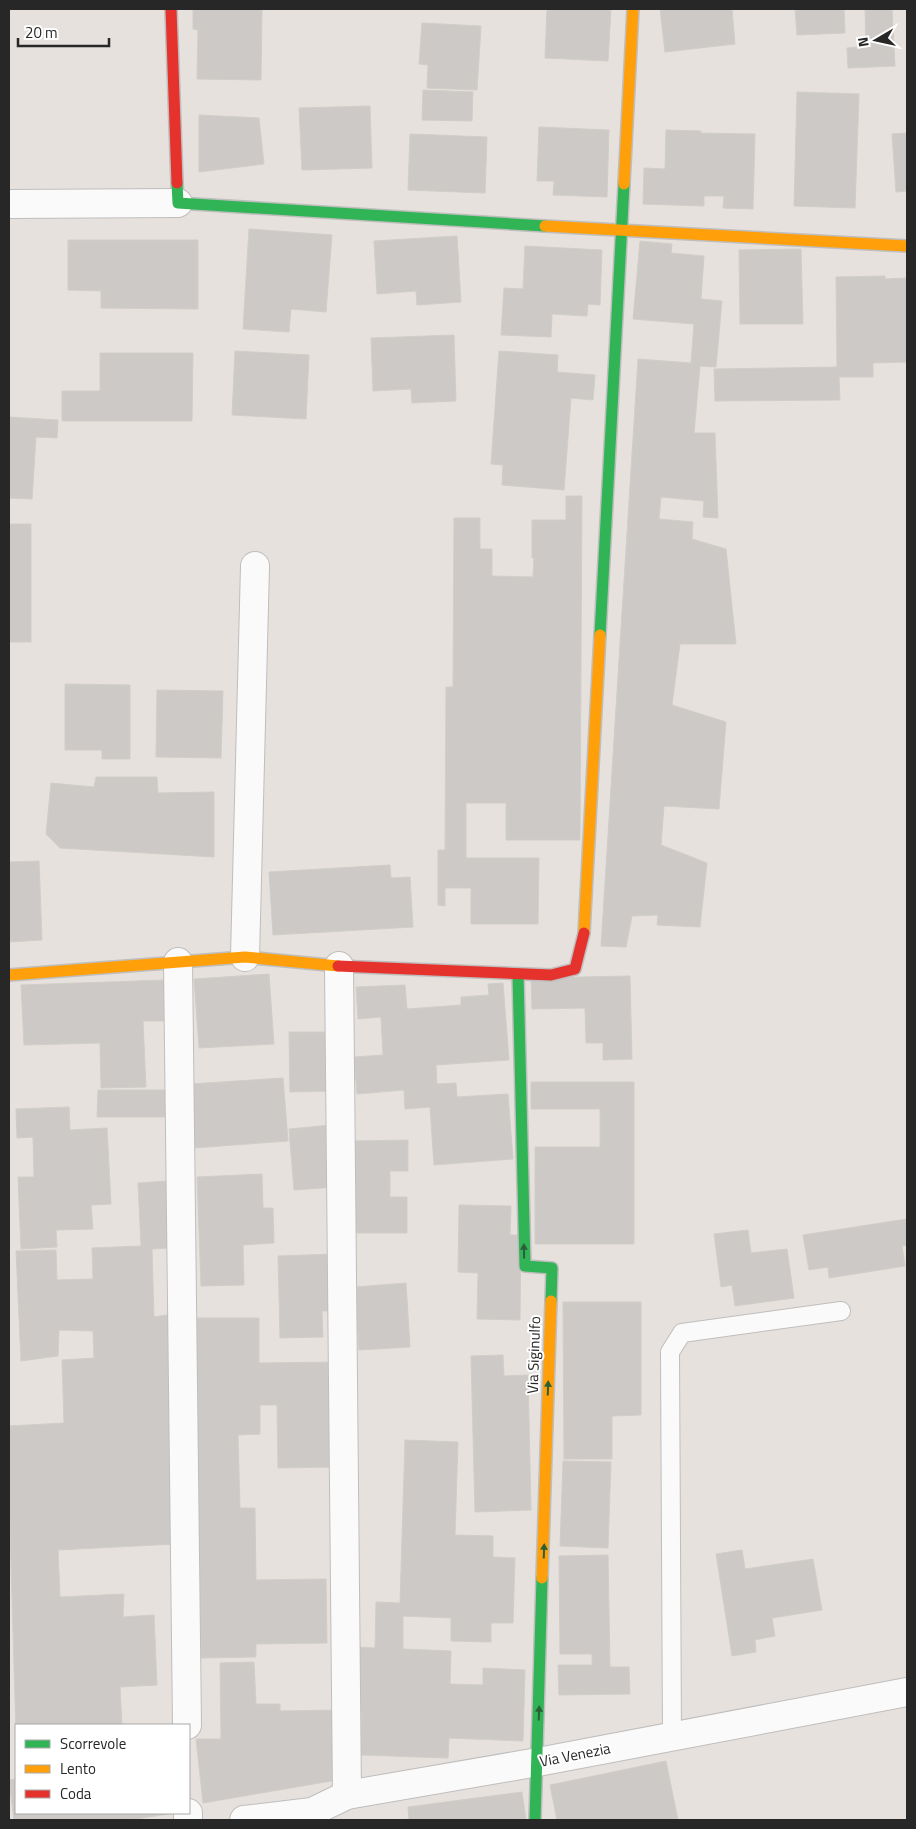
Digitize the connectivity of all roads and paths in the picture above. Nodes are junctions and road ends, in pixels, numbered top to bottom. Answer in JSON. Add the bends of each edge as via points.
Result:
{"nodes":[{"id":1,"x":171,"y":9,"type":"edge"},
{"id":2,"x":633,"y":9,"type":"edge"},
{"id":3,"x":178,"y":203,"type":"junction"},
{"id":4,"x":9,"y":204,"type":"edge"},
{"id":5,"x":623,"y":231,"type":"junction"},
{"id":6,"x":907,"y":246,"type":"edge"},
{"id":7,"x":255,"y":566,"type":"dead end"},
{"id":8,"x":245,"y":957,"type":"junction"},
{"id":9,"x":178,"y":962,"type":"junction"},
{"id":10,"x":340,"y":966,"type":"junction"},
{"id":11,"x":518,"y":974,"type":"junction"},
{"id":12,"x":9,"y":975,"type":"edge"},
{"id":13,"x":841,"y":1311,"type":"dead end"},
{"id":14,"x":907,"y":1692,"type":"edge"},
{"id":15,"x":187,"y":1724,"type":"edge"},
{"id":16,"x":672,"y":1737,"type":"junction"},
{"id":17,"x":538,"y":1762,"type":"junction"},
{"id":18,"x":347,"y":1795,"type":"junction"},
{"id":19,"x":312,"y":1816,"type":"edge"},
{"id":20,"x":244,"y":1820,"type":"edge"},
{"id":21,"x":536,"y":1820,"type":"edge"}],
"edges":[{"from":1,"to":3,"type":"street"},
{"from":2,"to":5,"type":"street"},
{"from":3,"to":4,"type":"street"},
{"from":3,"to":5,"type":"street"},
{"from":5,"to":6,"type":"street"},
{"from":5,"to":11,"type":"street","via":[[585,929],[575,969],[552,975]]},
{"from":7,"to":8,"type":"street"},
{"from":8,"to":9,"type":"street"},
{"from":8,"to":10,"type":"street"},
{"from":9,"to":12,"type":"street"},
{"from":9,"to":15,"type":"street"},
{"from":10,"to":11,"type":"street"},
{"from":10,"to":18,"type":"street"},
{"from":17,"to":11,"type":"street","name":"Via Siginulfo","one_way":true,"via":[[552,1268],[525,1266]]},
{"from":13,"to":16,"type":"lane","via":[[682,1333],[670,1352]]},
{"from":14,"to":16,"type":"street","name":"Via Venezia"},
{"from":16,"to":17,"type":"street","name":"Via Venezia"},
{"from":17,"to":18,"type":"street","name":"Via Venezia"},
{"from":17,"to":21,"type":"street"},
{"from":18,"to":19,"type":"street","name":"Via Venezia"},
{"from":19,"to":20,"type":"street","name":"Via Venezia"}]}
